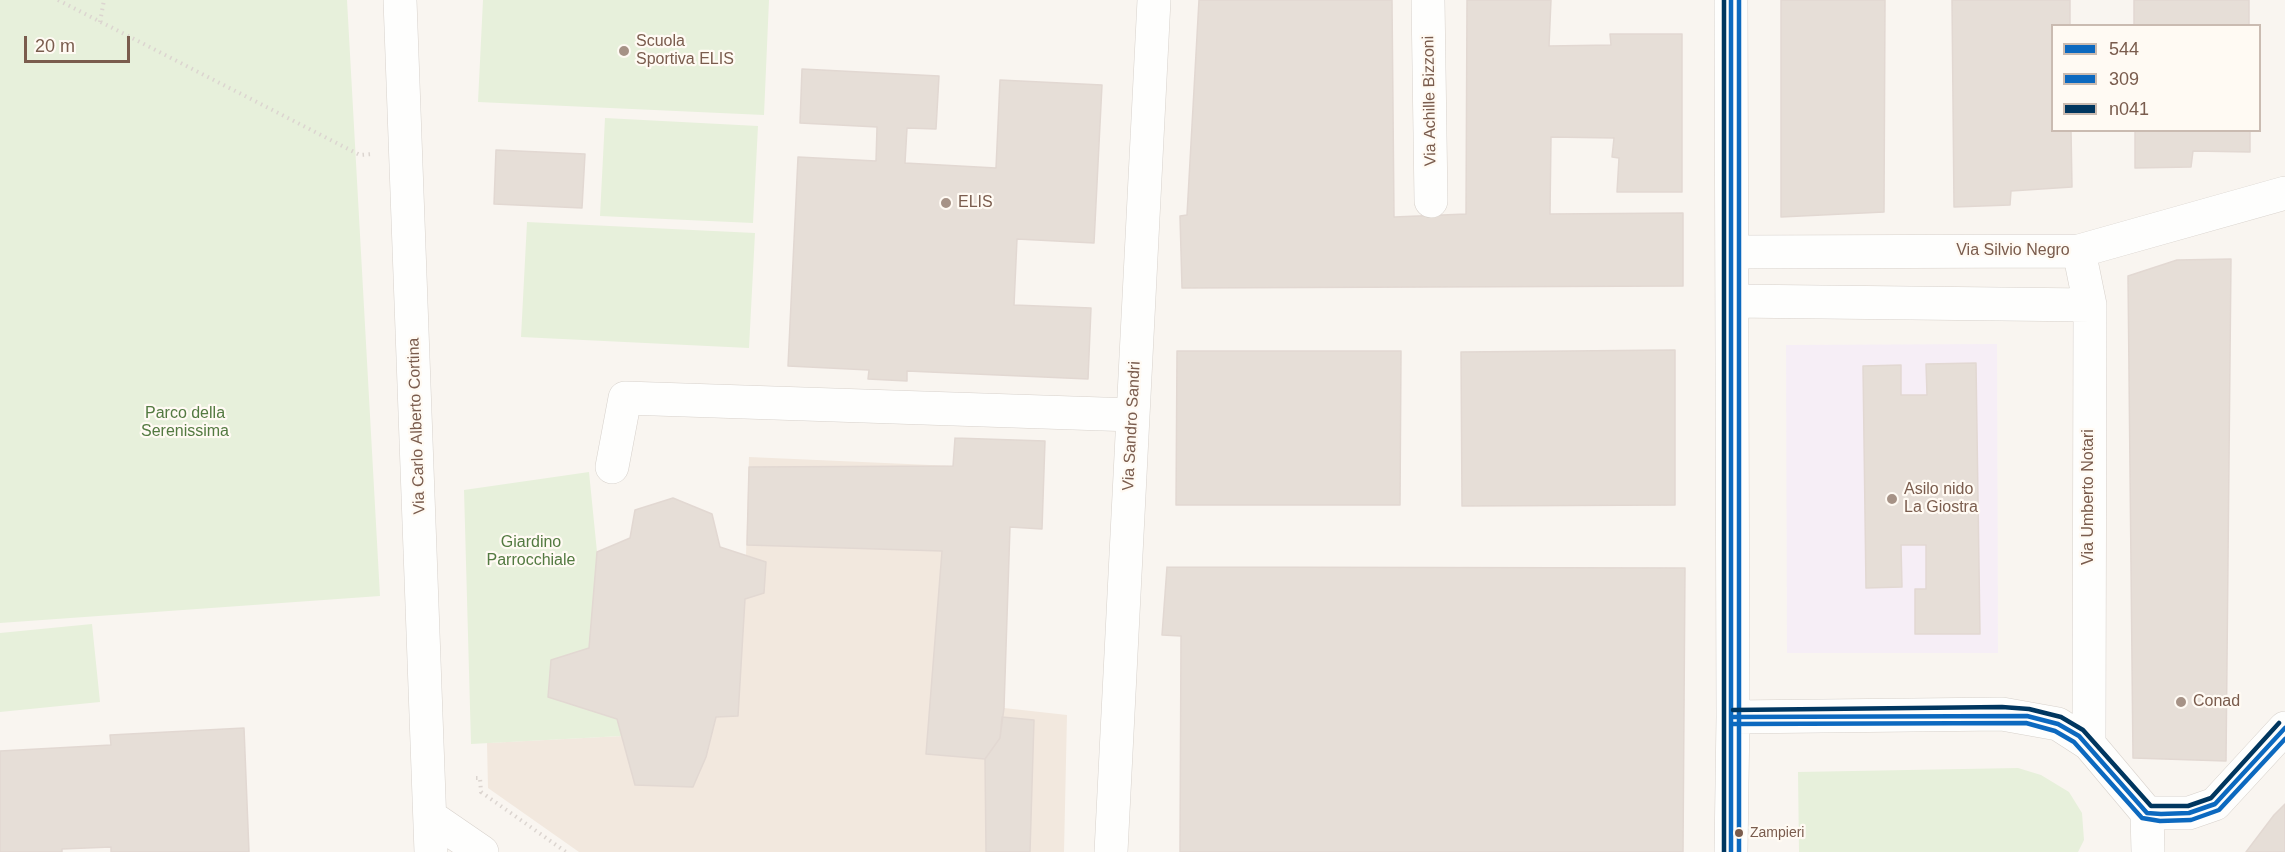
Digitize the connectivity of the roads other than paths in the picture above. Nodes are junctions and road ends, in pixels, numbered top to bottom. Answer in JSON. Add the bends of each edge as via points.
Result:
{"nodes":[{"id":1,"x":399,"y":0,"type":"edge"},
{"id":2,"x":1154,"y":0,"type":"edge"},
{"id":3,"x":1428,"y":0,"type":"edge"},
{"id":4,"x":1731,"y":0,"type":"edge"},
{"id":5,"x":2285,"y":193,"type":"edge"},
{"id":6,"x":1431,"y":201,"type":"dead end"},
{"id":7,"x":2079,"y":251,"type":"junction"},
{"id":8,"x":1732,"y":252,"type":"junction"},
{"id":9,"x":1732,"y":301,"type":"junction"},
{"id":10,"x":2090,"y":305,"type":"junction"},
{"id":11,"x":1132,"y":415,"type":"junction"},
{"id":12,"x":612,"y":467,"type":"dead end"},
{"id":13,"x":1733,"y":717,"type":"junction"},
{"id":14,"x":2285,"y":728,"type":"edge"},
{"id":15,"x":2089,"y":744,"type":"junction"},
{"id":16,"x":2146,"y":813,"type":"junction"},
{"id":17,"x":431,"y":817,"type":"junction"},
{"id":18,"x":431,"y":852,"type":"edge"},
{"id":19,"x":482,"y":852,"type":"edge"},
{"id":20,"x":1111,"y":852,"type":"edge"},
{"id":21,"x":1731,"y":852,"type":"edge"},
{"id":22,"x":2128,"y":852,"type":"edge"},
{"id":23,"x":2148,"y":852,"type":"edge"}],
"edges":[{"from":1,"to":17,"type":"street","name":"Via Carlo Alberto Cortina"},
{"from":2,"to":11,"type":"street","name":"Via Sandro Sandri"},
{"from":3,"to":6,"type":"street","name":"Via Achille Bizzoni"},
{"from":4,"to":8,"type":"street"},
{"from":5,"to":7,"type":"street","name":"Via Silvio Negro"},
{"from":7,"to":8,"type":"street","name":"Via Silvio Negro"},
{"from":7,"to":10,"type":"street","name":"Via Umberto Notari"},
{"from":8,"to":9,"type":"street"},
{"from":9,"to":10,"type":"street"},
{"from":9,"to":13,"type":"street"},
{"from":10,"to":15,"type":"street","name":"Via Umberto Notari"},
{"from":11,"to":12,"type":"street","via":[[625,398]]},
{"from":11,"to":20,"type":"street","name":"Via Sandro Sandri"},
{"from":13,"to":15,"type":"street","via":[[2002,714],[2058,724]]},
{"from":13,"to":21,"type":"street"},
{"from":14,"to":16,"type":"street","via":[[2216,804],[2189,813]]},
{"from":15,"to":16,"type":"street"},
{"from":16,"to":22,"type":"street"},
{"from":16,"to":23,"type":"street"},
{"from":17,"to":18,"type":"street","name":"Via Carlo Alberto Cortina"},
{"from":17,"to":19,"type":"street"}]}
